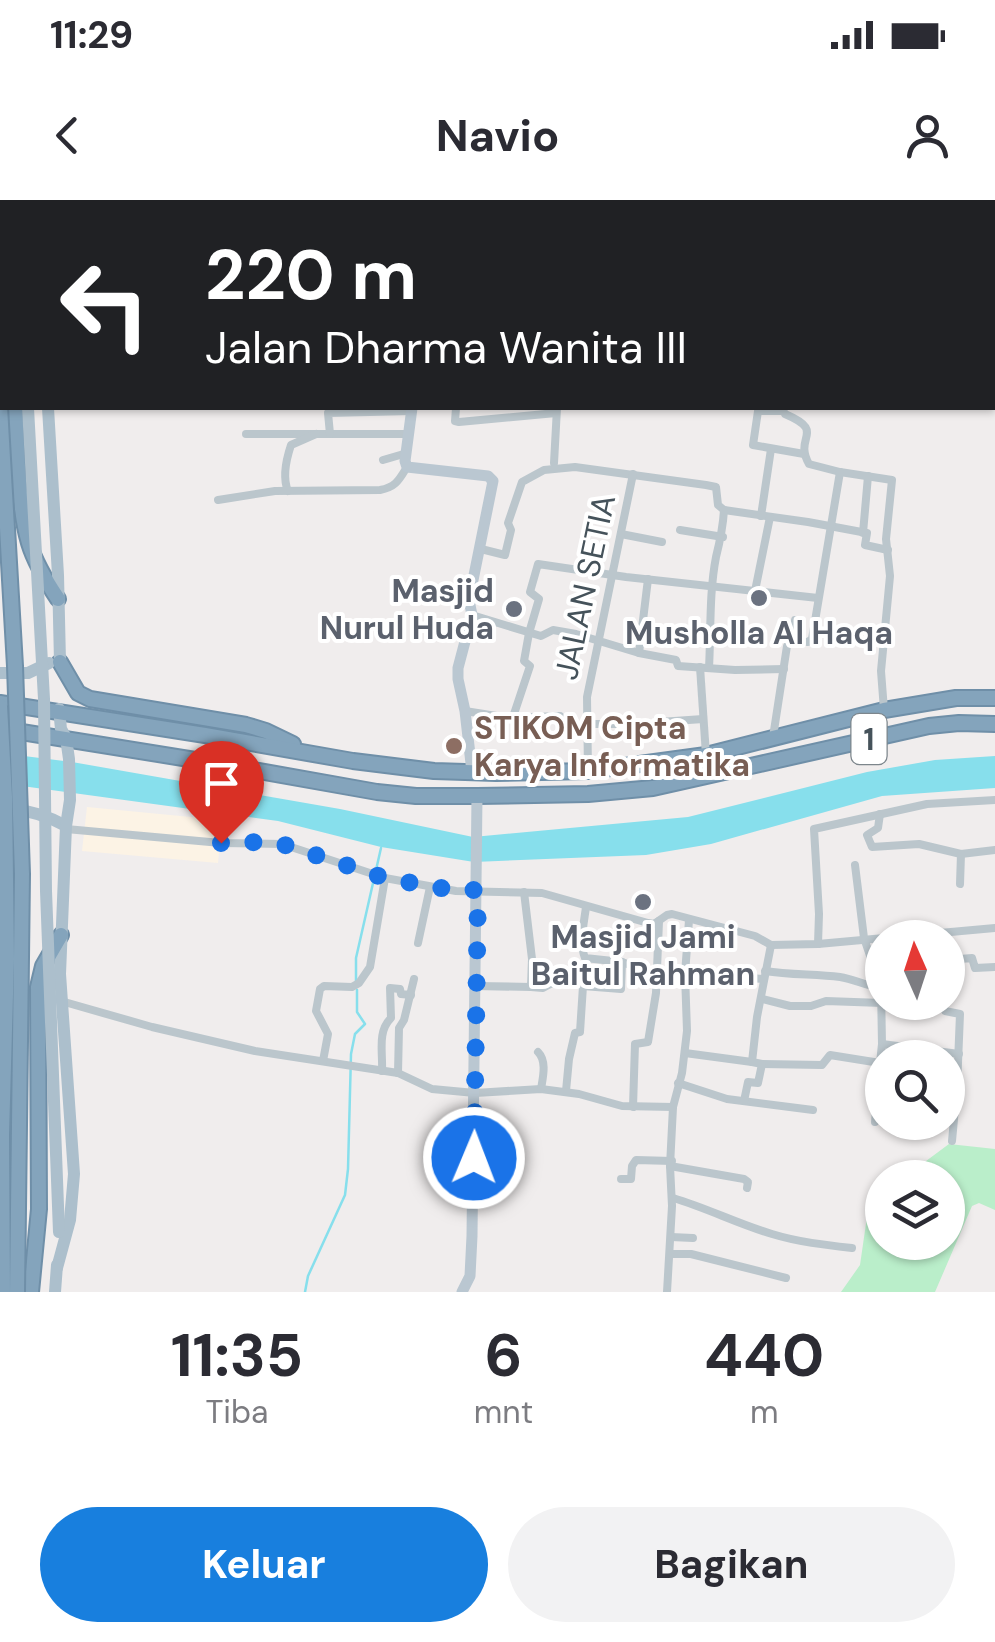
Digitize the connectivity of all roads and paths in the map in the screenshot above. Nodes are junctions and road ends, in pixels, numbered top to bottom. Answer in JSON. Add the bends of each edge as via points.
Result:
{"nodes":[{"id":1,"x":0,"y":410,"type":"edge"},
{"id":2,"x":14,"y":410,"type":"edge"},
{"id":3,"x":28,"y":410,"type":"edge"},
{"id":4,"x":48,"y":410,"type":"edge"},
{"id":5,"x":391,"y":410,"type":"edge"},
{"id":6,"x":412,"y":410,"type":"edge"},
{"id":7,"x":456,"y":410,"type":"edge"},
{"id":8,"x":556,"y":410,"type":"edge"},
{"id":9,"x":782,"y":410,"type":"edge"},
{"id":10,"x":508,"y":412,"type":"edge"},
{"id":11,"x":246,"y":434,"type":"dead end"},
{"id":12,"x":317,"y":434,"type":"junction"},
{"id":13,"x":330,"y":434,"type":"junction"},
{"id":14,"x":409,"y":434,"type":"junction"},
{"id":15,"x":771,"y":449,"type":"junction"},
{"id":16,"x":804,"y":454,"type":"junction"},
{"id":17,"x":382,"y":460,"type":"dead end"},
{"id":18,"x":407,"y":460,"type":"junction"},
{"id":19,"x":554,"y":463,"type":"dead end"},
{"id":20,"x":840,"y":472,"type":"junction"},
{"id":21,"x":633,"y":474,"type":"junction"},
{"id":22,"x":868,"y":476,"type":"junction"},
{"id":23,"x":288,"y":491,"type":"junction"},
{"id":24,"x":218,"y":500,"type":"dead end"},
{"id":25,"x":724,"y":510,"type":"junction"},
{"id":26,"x":765,"y":516,"type":"junction"},
{"id":27,"x":486,"y":520,"type":"junction"},
{"id":28,"x":508,"y":523,"type":"junction"},
{"id":29,"x":831,"y":526,"type":"junction"},
{"id":30,"x":680,"y":530,"type":"dead end"},
{"id":31,"x":864,"y":532,"type":"junction"},
{"id":32,"x":620,"y":534,"type":"junction"},
{"id":33,"x":723,"y":537,"type":"junction"},
{"id":34,"x":662,"y":542,"type":"dead end"},
{"id":35,"x":481,"y":549,"type":"junction"},
{"id":36,"x":888,"y":550,"type":"junction"},
{"id":37,"x":612,"y":575,"type":"junction"},
{"id":38,"x":648,"y":579,"type":"junction"},
{"id":39,"x":714,"y":586,"type":"junction"},
{"id":40,"x":755,"y":591,"type":"junction"},
{"id":41,"x":818,"y":598,"type":"junction"},
{"id":42,"x":58,"y":599,"type":"junction"},
{"id":43,"x":472,"y":615,"type":"junction"},
{"id":44,"x":795,"y":620,"type":"dead end"},
{"id":45,"x":529,"y":633,"type":"junction"},
{"id":46,"x":600,"y":642,"type":"junction"},
{"id":47,"x":792,"y":642,"type":"junction"},
{"id":48,"x":640,"y":653,"type":"junction"},
{"id":49,"x":59,"y":655,"type":"junction"},
{"id":50,"x":705,"y":668,"type":"junction"},
{"id":51,"x":784,"y":669,"type":"junction"},
{"id":52,"x":0,"y":674,"type":"edge"},
{"id":53,"x":995,"y":698,"type":"edge"},
{"id":54,"x":0,"y":705,"type":"edge"},
{"id":55,"x":884,"y":710,"type":"junction"},
{"id":56,"x":59,"y":711,"type":"junction"},
{"id":57,"x":465,"y":711,"type":"junction"},
{"id":58,"x":513,"y":718,"type":"junction"},
{"id":59,"x":703,"y":720,"type":"junction"},
{"id":60,"x":232,"y":722,"type":"junction"},
{"id":61,"x":587,"y":724,"type":"junction"},
{"id":62,"x":995,"y":724,"type":"edge"},
{"id":63,"x":568,"y":727,"type":"dead end"},
{"id":64,"x":0,"y":729,"type":"edge"},
{"id":65,"x":205,"y":735,"type":"junction"},
{"id":66,"x":773,"y":737,"type":"junction"},
{"id":67,"x":66,"y":738,"type":"junction"},
{"id":68,"x":706,"y":755,"type":"junction"},
{"id":69,"x":328,"y":758,"type":"junction"},
{"id":70,"x":588,"y":770,"type":"junction"},
{"id":71,"x":472,"y":772,"type":"junction"},
{"id":72,"x":477,"y":796,"type":"junction"},
{"id":73,"x":995,"y":800,"type":"edge"},
{"id":74,"x":3,"y":812,"type":"edge"},
{"id":75,"x":880,"y":814,"type":"junction"},
{"id":76,"x":66,"y":828,"type":"junction"},
{"id":77,"x":995,"y":850,"type":"edge"},
{"id":78,"x":961,"y":854,"type":"junction"},
{"id":79,"x":855,"y":865,"type":"dead end"},
{"id":80,"x":382,"y":877,"type":"junction"},
{"id":81,"x":960,"y":884,"type":"dead end"},
{"id":82,"x":430,"y":887,"type":"junction"},
{"id":83,"x":478,"y":890,"type":"junction"},
{"id":84,"x":524,"y":892,"type":"junction"},
{"id":85,"x":586,"y":907,"type":"junction"},
{"id":86,"x":689,"y":920,"type":"junction"},
{"id":87,"x":659,"y":922,"type":"junction"},
{"id":88,"x":995,"y":928,"type":"edge"},
{"id":89,"x":965,"y":932,"type":"edge"},
{"id":90,"x":60,"y":934,"type":"junction"},
{"id":91,"x":864,"y":938,"type":"junction"},
{"id":92,"x":865,"y":941,"type":"edge"},
{"id":93,"x":418,"y":943,"type":"dead end"},
{"id":94,"x":818,"y":944,"type":"junction"},
{"id":95,"x":771,"y":945,"type":"junction"},
{"id":96,"x":965,"y":959,"type":"edge"},
{"id":97,"x":622,"y":962,"type":"junction"},
{"id":98,"x":995,"y":967,"type":"edge"},
{"id":99,"x":658,"y":970,"type":"junction"},
{"id":100,"x":685,"y":974,"type":"junction"},
{"id":101,"x":764,"y":975,"type":"junction"},
{"id":102,"x":414,"y":979,"type":"dead end"},
{"id":103,"x":476,"y":986,"type":"junction"},
{"id":104,"x":583,"y":986,"type":"junction"},
{"id":105,"x":865,"y":986,"type":"edge"},
{"id":106,"x":532,"y":988,"type":"junction"},
{"id":107,"x":411,"y":995,"type":"junction"},
{"id":108,"x":762,"y":999,"type":"junction"},
{"id":109,"x":61,"y":1001,"type":"junction"},
{"id":110,"x":865,"y":1003,"type":"edge"},
{"id":111,"x":538,"y":1052,"type":"dead end"},
{"id":112,"x":685,"y":1052,"type":"junction"},
{"id":113,"x":322,"y":1061,"type":"junction"},
{"id":114,"x":865,"y":1061,"type":"edge"},
{"id":115,"x":757,"y":1063,"type":"junction"},
{"id":116,"x":382,"y":1071,"type":"junction"},
{"id":117,"x":398,"y":1073,"type":"junction"},
{"id":118,"x":678,"y":1083,"type":"junction"},
{"id":119,"x":541,"y":1088,"type":"junction"},
{"id":120,"x":566,"y":1091,"type":"junction"},
{"id":121,"x":475,"y":1093,"type":"junction"},
{"id":122,"x":744,"y":1102,"type":"junction"},
{"id":123,"x":633,"y":1107,"type":"junction"},
{"id":124,"x":673,"y":1107,"type":"junction"},
{"id":125,"x":813,"y":1110,"type":"dead end"},
{"id":126,"x":671,"y":1163,"type":"junction"},
{"id":127,"x":621,"y":1179,"type":"dead end"},
{"id":128,"x":747,"y":1188,"type":"dead end"},
{"id":129,"x":673,"y":1198,"type":"junction"},
{"id":130,"x":671,"y":1237,"type":"junction"},
{"id":131,"x":693,"y":1238,"type":"dead end"},
{"id":132,"x":852,"y":1248,"type":"dead end"},
{"id":133,"x":670,"y":1254,"type":"junction"},
{"id":134,"x":57,"y":1268,"type":"junction"},
{"id":135,"x":786,"y":1278,"type":"dead end"},
{"id":136,"x":2,"y":1292,"type":"edge"},
{"id":137,"x":17,"y":1292,"type":"edge"},
{"id":138,"x":31,"y":1292,"type":"edge"},
{"id":139,"x":55,"y":1292,"type":"edge"},
{"id":140,"x":462,"y":1292,"type":"edge"},
{"id":141,"x":667,"y":1292,"type":"edge"}],
"edges":[{"from":1,"to":137,"type":"highway","bridge":true,"via":[[22,874]]},
{"from":2,"to":42,"type":"highway","via":[[28,541]]},
{"from":3,"to":134,"type":"main road","bridge":true,"via":[[44,699]]},
{"from":4,"to":42,"type":"main road"},
{"from":5,"to":13,"type":"street","via":[[328,413]]},
{"from":6,"to":14,"type":"street"},
{"from":7,"to":10,"type":"street","via":[[456,422]]},
{"from":8,"to":10,"type":"street"},
{"from":8,"to":19,"type":"street"},
{"from":9,"to":15,"type":"street","via":[[758,412],[753,445]]},
{"from":9,"to":16,"type":"street","via":[[803,422]]},
{"from":11,"to":12,"type":"street"},
{"from":12,"to":13,"type":"street"},
{"from":12,"to":23,"type":"street","via":[[291,445]]},
{"from":13,"to":14,"type":"street"},
{"from":14,"to":18,"type":"street"},
{"from":15,"to":16,"type":"street"},
{"from":15,"to":26,"type":"street"},
{"from":16,"to":20,"type":"street","via":[[809,464]]},
{"from":17,"to":18,"type":"street"},
{"from":18,"to":23,"type":"street","via":[[392,488]]},
{"from":18,"to":27,"type":"street","via":[[490,477]]},
{"from":20,"to":22,"type":"street"},
{"from":20,"to":29,"type":"street"},
{"from":21,"to":25,"type":"street","via":[[716,487]]},
{"from":21,"to":28,"type":"street","via":[[574,466],[544,470],[520,484]]},
{"from":21,"to":32,"type":"street","name":"JALAN SETIA"},
{"from":22,"to":31,"type":"street"},
{"from":22,"to":36,"type":"street","via":[[892,480]]},
{"from":23,"to":24,"type":"street"},
{"from":25,"to":26,"type":"street"},
{"from":25,"to":33,"type":"street"},
{"from":26,"to":29,"type":"street"},
{"from":26,"to":40,"type":"street"},
{"from":27,"to":28,"type":"street"},
{"from":27,"to":35,"type":"street"},
{"from":28,"to":35,"type":"street","via":[[505,554]]},
{"from":29,"to":31,"type":"street"},
{"from":29,"to":41,"type":"street"},
{"from":30,"to":33,"type":"street"},
{"from":31,"to":36,"type":"street","via":[[865,545]]},
{"from":32,"to":34,"type":"street"},
{"from":32,"to":37,"type":"street","name":"JALAN SETIA"},
{"from":33,"to":39,"type":"street"},
{"from":35,"to":43,"type":"street"},
{"from":36,"to":55,"type":"street"},
{"from":37,"to":38,"type":"street"},
{"from":37,"to":45,"type":"street","via":[[538,564],[530,593],[539,599]]},
{"from":37,"to":46,"type":"street","name":"JALAN SETIA"},
{"from":38,"to":39,"type":"street"},
{"from":38,"to":48,"type":"street"},
{"from":39,"to":40,"type":"street"},
{"from":39,"to":50,"type":"street"},
{"from":40,"to":41,"type":"street"},
{"from":41,"to":47,"type":"street","via":[[811,640]]},
{"from":42,"to":49,"type":"main road"},
{"from":43,"to":45,"type":"street"},
{"from":43,"to":57,"type":"street","via":[[458,668]]},
{"from":44,"to":47,"type":"street"},
{"from":45,"to":46,"type":"street","via":[[553,630]]},
{"from":45,"to":58,"type":"street","via":[[524,661],[530,666]]},
{"from":46,"to":48,"type":"street"},
{"from":46,"to":61,"type":"street","name":"JALAN SETIA"},
{"from":47,"to":51,"type":"street"},
{"from":48,"to":50,"type":"street"},
{"from":49,"to":52,"type":"main road","via":[[37,670]]},
{"from":49,"to":60,"type":"highway","via":[[78,693],[90,700]]},
{"from":50,"to":51,"type":"street"},
{"from":50,"to":59,"type":"street"},
{"from":51,"to":66,"type":"street"},
{"from":53,"to":55,"type":"highway","number":"1"},
{"from":54,"to":56,"type":"highway","number":"1"},
{"from":54,"to":136,"type":"highway","bridge":true,"via":[[6,941]]},
{"from":55,"to":66,"type":"highway","number":"1"},
{"from":56,"to":65,"type":"highway","number":"1"},
{"from":56,"to":67,"type":"main road"},
{"from":57,"to":58,"type":"street"},
{"from":57,"to":71,"type":"street"},
{"from":58,"to":63,"type":"street","via":[[560,716],[561,727]]},
{"from":59,"to":61,"type":"street","via":[[632,729]]},
{"from":59,"to":68,"type":"street"},
{"from":60,"to":65,"type":"highway"},
{"from":60,"to":69,"type":"highway"},
{"from":61,"to":70,"type":"street","name":"JALAN SETIA"},
{"from":62,"to":72,"type":"highway","number":"1","via":[[930,726],[653,788]]},
{"from":64,"to":67,"type":"highway","number":"1"},
{"from":65,"to":69,"type":"highway","number":"1"},
{"from":66,"to":68,"type":"highway","number":"1"},
{"from":67,"to":72,"type":"highway","number":"1","via":[[376,792]]},
{"from":67,"to":76,"type":"main road"},
{"from":68,"to":70,"type":"highway","number":"1"},
{"from":69,"to":71,"type":"highway","number":"1"},
{"from":70,"to":71,"type":"highway","number":"1"},
{"from":72,"to":83,"type":"street"},
{"from":73,"to":75,"type":"street"},
{"from":74,"to":76,"type":"main road","via":[[30,810]]},
{"from":75,"to":78,"type":"street","via":[[878,828],[867,835],[872,847],[919,844]]},
{"from":75,"to":94,"type":"street","via":[[814,829]]},
{"from":76,"to":80,"type":"street","via":[[282,844]]},
{"from":76,"to":90,"type":"main road"},
{"from":77,"to":78,"type":"street"},
{"from":78,"to":81,"type":"street"},
{"from":79,"to":91,"type":"street"},
{"from":80,"to":82,"type":"street"},
{"from":80,"to":113,"type":"street","via":[[370,967],[356,985],[320,989],[316,1010],[328,1034]]},
{"from":82,"to":83,"type":"street"},
{"from":82,"to":93,"type":"street"},
{"from":83,"to":84,"type":"street"},
{"from":83,"to":103,"type":"street"},
{"from":84,"to":85,"type":"street"},
{"from":84,"to":106,"type":"street"},
{"from":85,"to":87,"type":"street"},
{"from":85,"to":97,"type":"street","via":[[584,957]]},
{"from":86,"to":87,"type":"street","via":[[672,914]]},
{"from":86,"to":95,"type":"street"},
{"from":86,"to":100,"type":"street"},
{"from":87,"to":99,"type":"street"},
{"from":88,"to":89,"type":"street"},
{"from":90,"to":109,"type":"main road"},
{"from":90,"to":138,"type":"highway","via":[[38,987],[39,1209]]},
{"from":91,"to":92,"type":"street"},
{"from":91,"to":94,"type":"street"},
{"from":94,"to":95,"type":"street"},
{"from":95,"to":101,"type":"street"},
{"from":96,"to":98,"type":"street","via":[[972,958],[975,968]]},
{"from":97,"to":99,"type":"street"},
{"from":97,"to":104,"type":"street","via":[[621,990]]},
{"from":99,"to":123,"type":"street","via":[[648,1042],[635,1044]]},
{"from":100,"to":101,"type":"street"},
{"from":100,"to":112,"type":"street"},
{"from":101,"to":105,"type":"street","via":[[810,974]]},
{"from":101,"to":108,"type":"street"},
{"from":102,"to":107,"type":"street"},
{"from":103,"to":106,"type":"street"},
{"from":103,"to":121,"type":"street"},
{"from":104,"to":106,"type":"street","via":[[553,981]]},
{"from":104,"to":120,"type":"street"},
{"from":107,"to":116,"type":"street","via":[[390,988]]},
{"from":107,"to":117,"type":"street","via":[[400,1028]]},
{"from":108,"to":110,"type":"street","via":[[790,1006]]},
{"from":108,"to":115,"type":"street"},
{"from":109,"to":113,"type":"street","via":[[212,1042]]},
{"from":109,"to":134,"type":"main road","via":[[74,1174]]},
{"from":111,"to":119,"type":"street"},
{"from":112,"to":115,"type":"street"},
{"from":112,"to":118,"type":"street"},
{"from":113,"to":116,"type":"street"},
{"from":114,"to":115,"type":"street","via":[[830,1055],[822,1065]]},
{"from":115,"to":122,"type":"street","via":[[758,1083],[748,1082]]},
{"from":116,"to":117,"type":"street"},
{"from":117,"to":121,"type":"street","via":[[428,1088]]},
{"from":118,"to":122,"type":"street"},
{"from":118,"to":124,"type":"street"},
{"from":119,"to":120,"type":"street"},
{"from":119,"to":121,"type":"street"},
{"from":120,"to":123,"type":"street"},
{"from":121,"to":140,"type":"street","via":[[472,1264]]},
{"from":122,"to":125,"type":"street"},
{"from":123,"to":124,"type":"street"},
{"from":124,"to":126,"type":"street"},
{"from":126,"to":127,"type":"street","via":[[636,1160],[632,1178]]},
{"from":126,"to":128,"type":"street","via":[[744,1178]]},
{"from":126,"to":129,"type":"street"},
{"from":129,"to":130,"type":"street"},
{"from":129,"to":132,"type":"street","via":[[773,1234]]},
{"from":130,"to":131,"type":"street"},
{"from":130,"to":133,"type":"street"},
{"from":133,"to":135,"type":"street"},
{"from":133,"to":141,"type":"street"},
{"from":134,"to":139,"type":"main road"}]}
